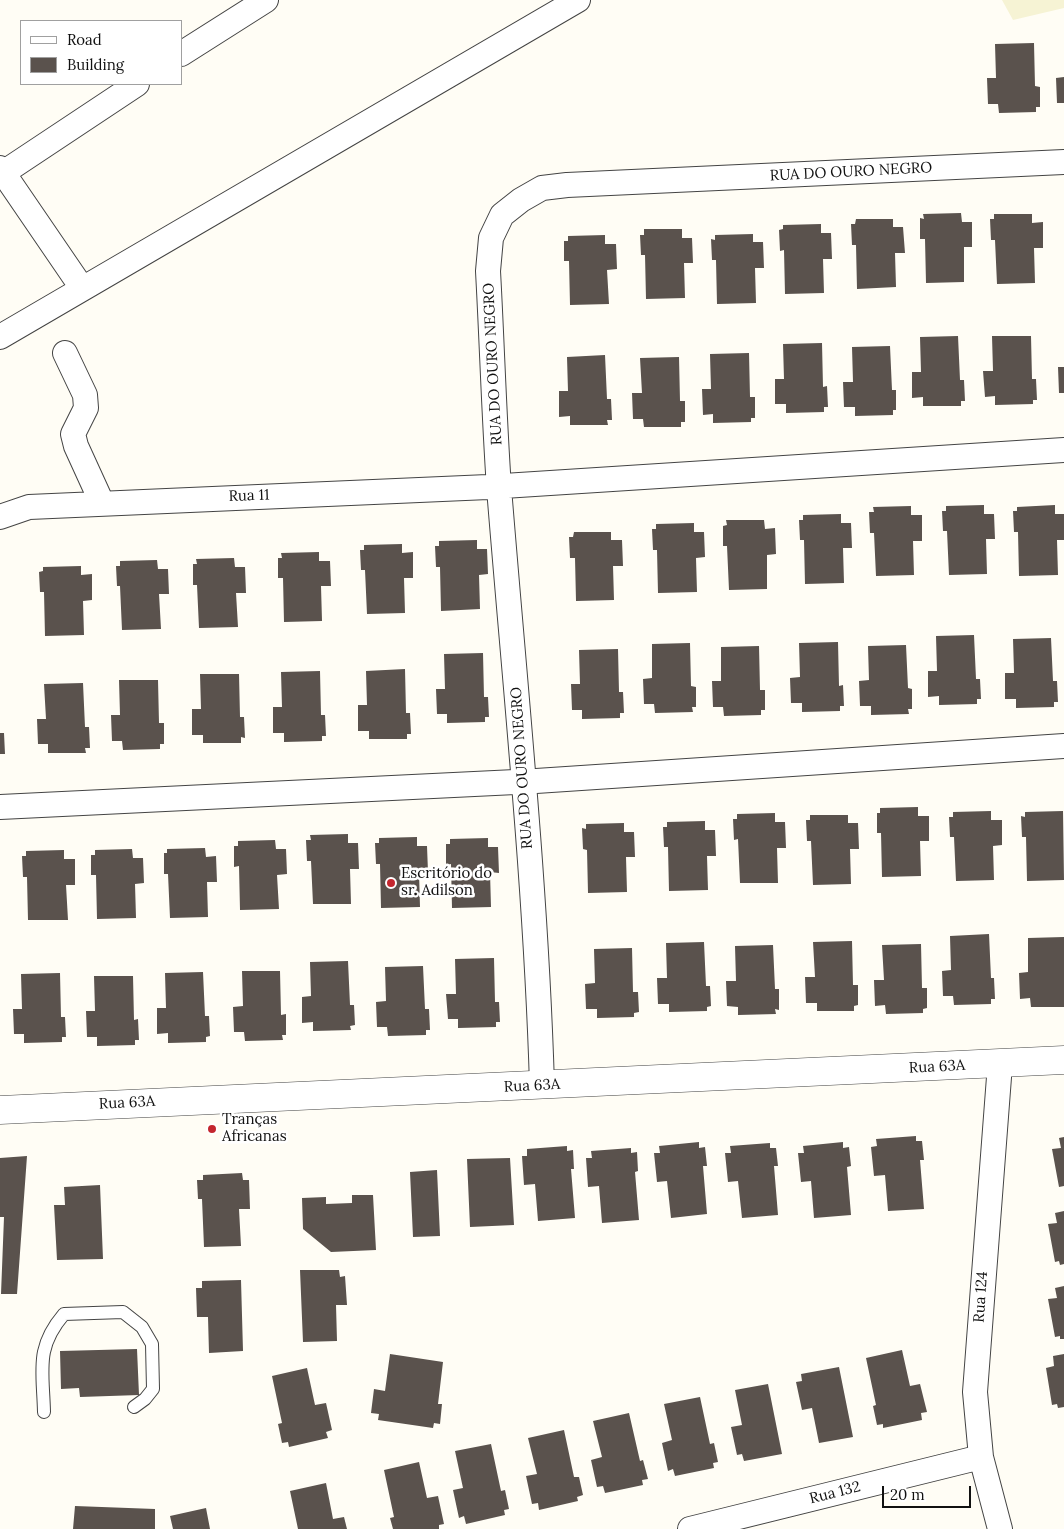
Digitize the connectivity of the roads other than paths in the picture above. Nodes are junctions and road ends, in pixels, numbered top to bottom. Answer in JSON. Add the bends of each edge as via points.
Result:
{"nodes":[{"id":1,"x":266,"y":0,"type":"edge"},
{"id":2,"x":578,"y":0,"type":"edge"},
{"id":3,"x":182,"y":53,"type":"edge"},
{"id":4,"x":135,"y":85,"type":"edge"},
{"id":5,"x":1064,"y":162,"type":"edge"},
{"id":6,"x":1,"y":172,"type":"edge"},
{"id":7,"x":82,"y":288,"type":"junction"},
{"id":8,"x":0,"y":337,"type":"edge"},
{"id":9,"x":65,"y":353,"type":"dead end"},
{"id":10,"x":1064,"y":450,"type":"edge"},
{"id":11,"x":499,"y":484,"type":"junction"},
{"id":12,"x":102,"y":503,"type":"junction"},
{"id":13,"x":0,"y":517,"type":"edge"},
{"id":14,"x":1064,"y":746,"type":"edge"},
{"id":15,"x":524,"y":782,"type":"junction"},
{"id":16,"x":0,"y":807,"type":"edge"},
{"id":17,"x":1064,"y":1060,"type":"edge"},
{"id":18,"x":1000,"y":1064,"type":"junction"},
{"id":19,"x":542,"y":1085,"type":"junction"},
{"id":20,"x":0,"y":1110,"type":"edge"},
{"id":21,"x":134,"y":1407,"type":"dead end"},
{"id":22,"x":44,"y":1412,"type":"dead end"},
{"id":23,"x":981,"y":1457,"type":"junction"},
{"id":24,"x":690,"y":1529,"type":"edge"},
{"id":25,"x":1000,"y":1529,"type":"edge"}],
"edges":[{"from":1,"to":3,"type":"street"},
{"from":2,"to":7,"type":"street"},
{"from":4,"to":6,"type":"street"},
{"from":5,"to":11,"type":"street","name":"RUA DO OURO NEGRO","via":[[568,184],[542,188],[502,215],[491,238],[488,270]]},
{"from":6,"to":7,"type":"street"},
{"from":7,"to":8,"type":"street"},
{"from":9,"to":12,"type":"street","via":[[85,395],[86,408],[76,425],[74,440]]},
{"from":10,"to":11,"type":"street","name":"Rua 11","via":[[550,484]]},
{"from":11,"to":12,"type":"street","name":"Rua 11"},
{"from":11,"to":15,"type":"street","name":"RUA DO OURO NEGRO"},
{"from":12,"to":13,"type":"street","name":"Rua 11","via":[[28,507]]},
{"from":14,"to":15,"type":"street"},
{"from":15,"to":16,"type":"street"},
{"from":15,"to":19,"type":"street","name":"RUA DO OURO NEGRO"},
{"from":17,"to":18,"type":"street","name":"Rua 63A"},
{"from":18,"to":19,"type":"street","name":"Rua 63A"},
{"from":18,"to":23,"type":"street","name":"Rua 124","via":[[976,1371]]},
{"from":19,"to":20,"type":"street","name":"Rua 63A"},
{"from":21,"to":22,"type":"lane","via":[[153,1389],[152,1344],[142,1327],[123,1312],[64,1314],[50,1331],[42,1354]]},
{"from":23,"to":24,"type":"street","name":"Rua 132"},
{"from":23,"to":25,"type":"street","name":"Rua 124"}]}
